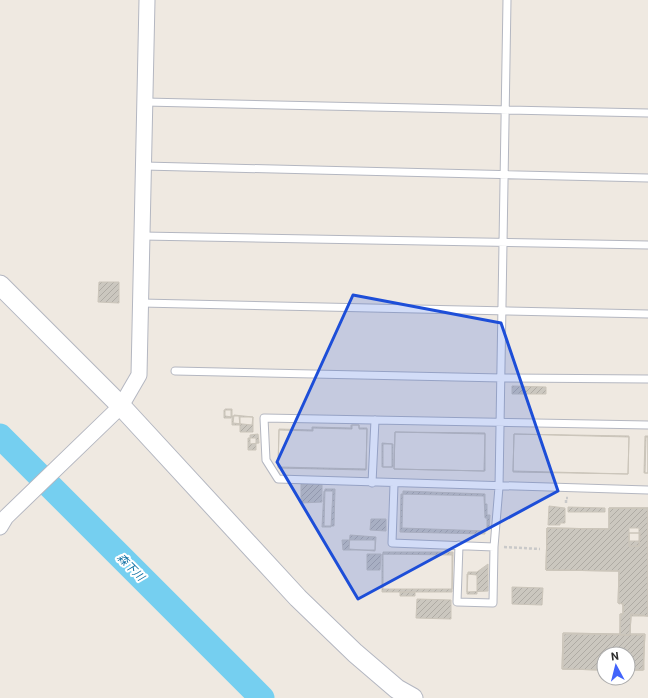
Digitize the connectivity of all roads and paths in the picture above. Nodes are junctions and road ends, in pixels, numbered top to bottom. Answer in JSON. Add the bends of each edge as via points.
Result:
{"nodes":[{"id":1,"x":147,"y":0,"type":"edge"},
{"id":2,"x":508,"y":0,"type":"edge"},
{"id":3,"x":145,"y":102,"type":"junction"},
{"id":4,"x":506,"y":110,"type":"junction"},
{"id":5,"x":648,"y":113,"type":"edge"},
{"id":6,"x":144,"y":166,"type":"junction"},
{"id":7,"x":504,"y":175,"type":"junction"},
{"id":8,"x":648,"y":178,"type":"edge"},
{"id":9,"x":142,"y":236,"type":"junction"},
{"id":10,"x":503,"y":243,"type":"junction"},
{"id":11,"x":648,"y":246,"type":"edge"},
{"id":12,"x":0,"y":285,"type":"edge"},
{"id":13,"x":141,"y":303,"type":"junction"},
{"id":14,"x":502,"y":312,"type":"junction"},
{"id":15,"x":648,"y":314,"type":"edge"},
{"id":16,"x":175,"y":371,"type":"dead end"},
{"id":17,"x":502,"y":378,"type":"junction"},
{"id":18,"x":648,"y":379,"type":"edge"},
{"id":19,"x":121,"y":406,"type":"junction"},
{"id":20,"x":375,"y":420,"type":"junction"},
{"id":21,"x":500,"y":423,"type":"junction"},
{"id":22,"x":648,"y":425,"type":"edge"},
{"id":23,"x":372,"y":483,"type":"junction"},
{"id":24,"x":394,"y":484,"type":"junction"},
{"id":25,"x":499,"y":487,"type":"junction"},
{"id":26,"x":648,"y":490,"type":"edge"},
{"id":27,"x":5,"y":516,"type":"edge"},
{"id":28,"x":459,"y":545,"type":"junction"},
{"id":29,"x":494,"y":547,"type":"junction"},
{"id":30,"x":540,"y":549,"type":"dead end"},
{"id":31,"x":413,"y":698,"type":"edge"}],
"edges":[{"from":1,"to":3,"type":"street"},
{"from":2,"to":4,"type":"lane"},
{"from":3,"to":4,"type":"lane"},
{"from":3,"to":6,"type":"street"},
{"from":4,"to":5,"type":"lane"},
{"from":4,"to":7,"type":"lane"},
{"from":6,"to":7,"type":"lane"},
{"from":6,"to":9,"type":"street"},
{"from":7,"to":8,"type":"lane"},
{"from":7,"to":10,"type":"lane"},
{"from":9,"to":10,"type":"lane"},
{"from":9,"to":13,"type":"street"},
{"from":10,"to":11,"type":"lane"},
{"from":10,"to":14,"type":"lane"},
{"from":12,"to":19,"type":"street"},
{"from":13,"to":14,"type":"lane"},
{"from":13,"to":19,"type":"street","via":[[139,375]]},
{"from":14,"to":15,"type":"lane"},
{"from":14,"to":17,"type":"lane"},
{"from":16,"to":17,"type":"lane"},
{"from":17,"to":18,"type":"lane"},
{"from":17,"to":21,"type":"lane"},
{"from":19,"to":27,"type":"street"},
{"from":19,"to":31,"type":"street","via":[[298,598],[355,653],[397,689]]},
{"from":20,"to":21,"type":"lane"},
{"from":20,"to":23,"type":"lane"},
{"from":20,"to":23,"type":"lane","via":[[264,418],[266,460],[278,480]]},
{"from":21,"to":22,"type":"lane"},
{"from":21,"to":25,"type":"lane"},
{"from":23,"to":24,"type":"lane"},
{"from":24,"to":25,"type":"lane"},
{"from":24,"to":28,"type":"lane","via":[[392,543]]},
{"from":25,"to":26,"type":"lane"},
{"from":25,"to":29,"type":"lane"},
{"from":28,"to":29,"type":"lane"},
{"from":28,"to":29,"type":"lane","via":[[457,602],[493,603]]},
{"from":29,"to":30,"type":"path"}]}
